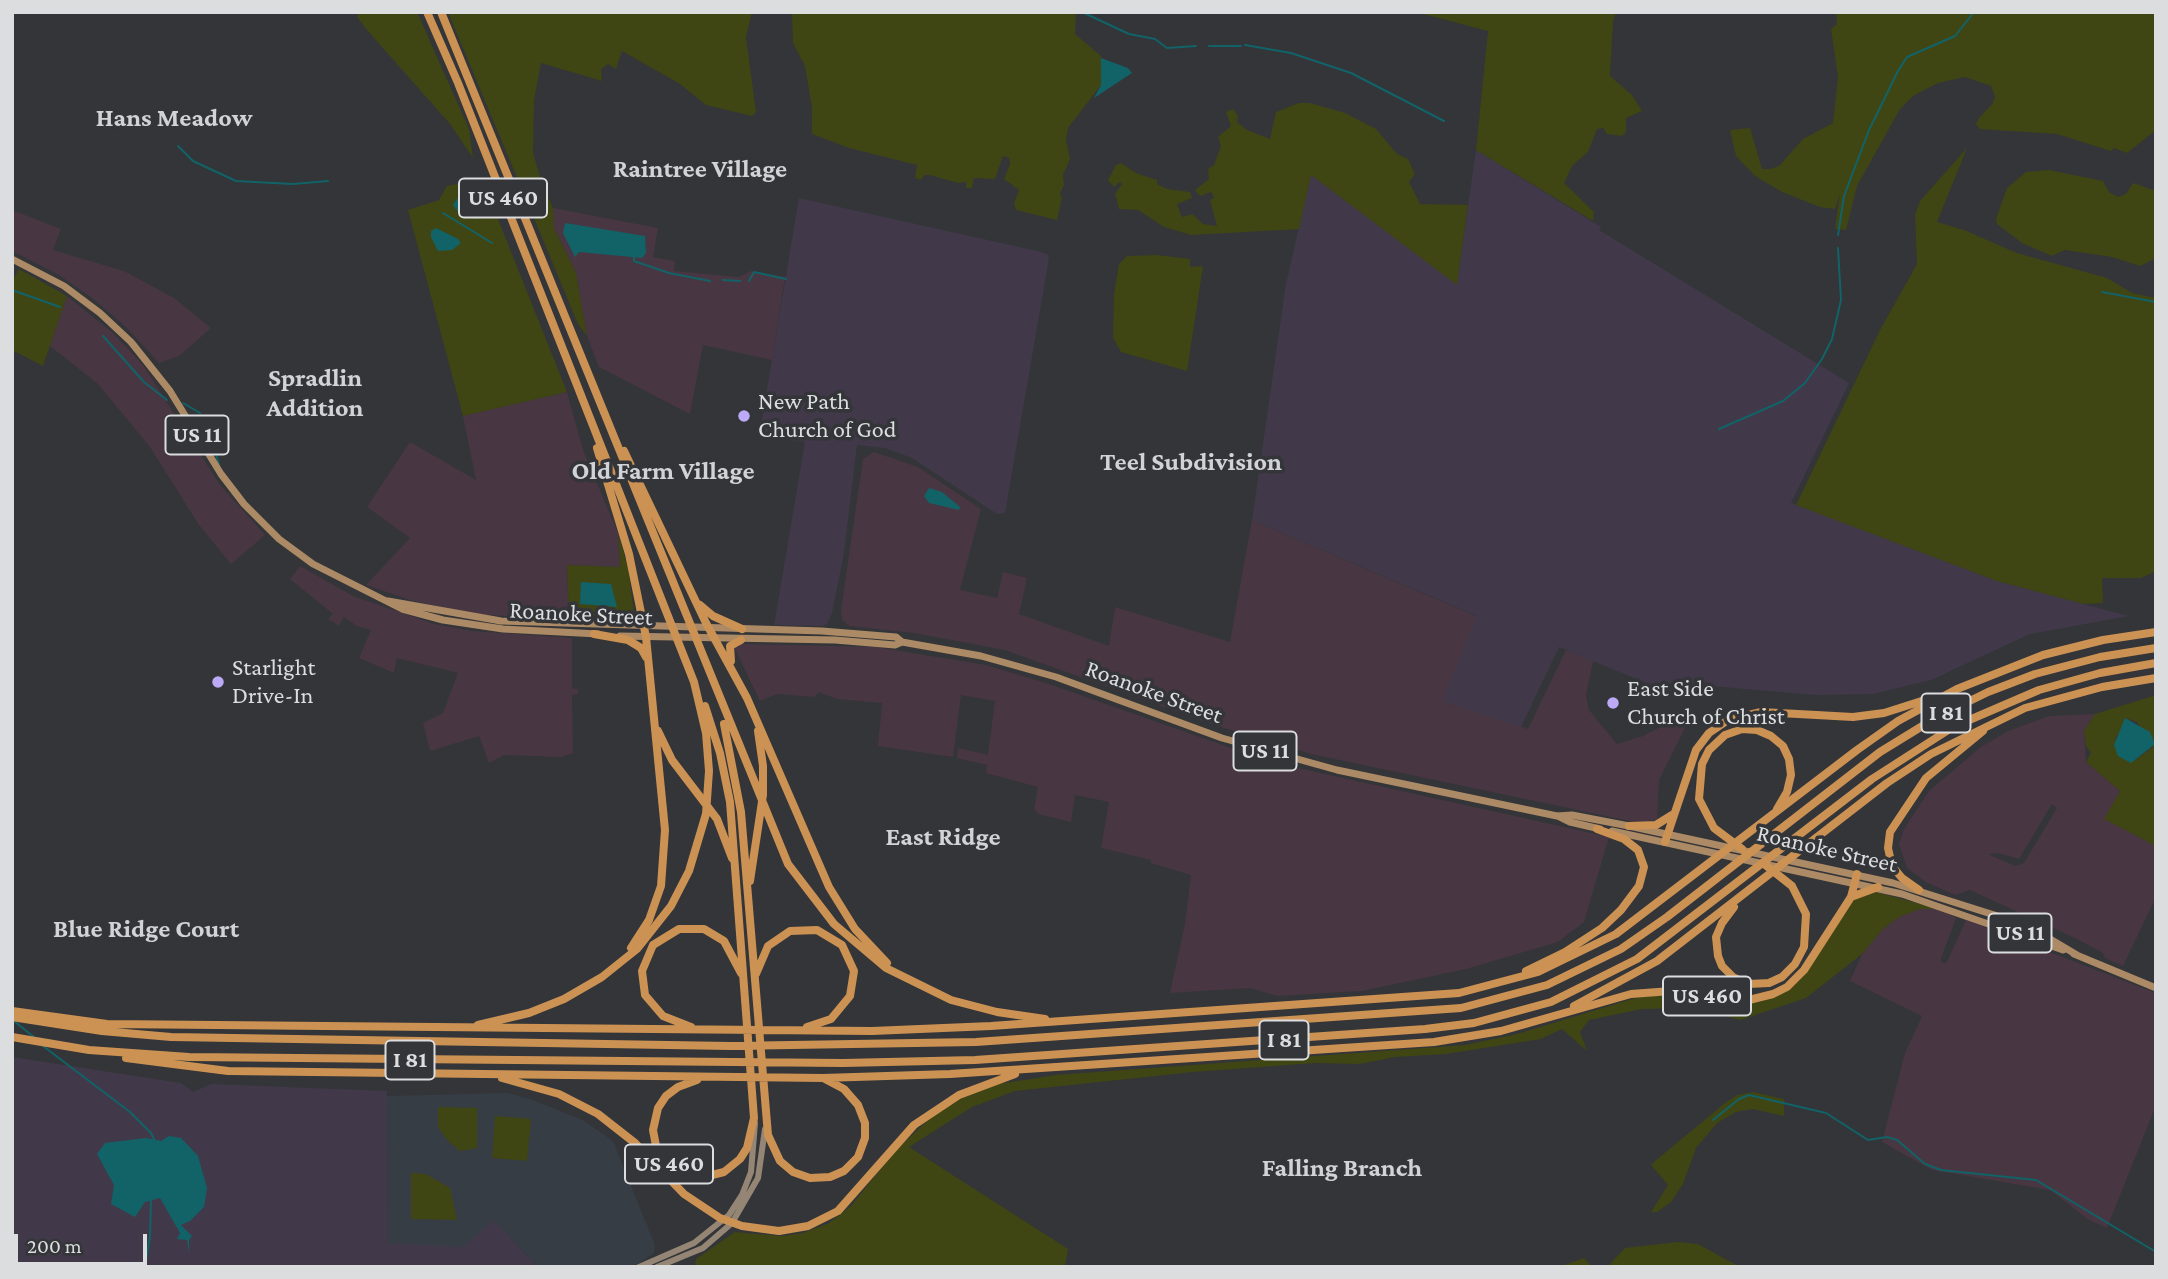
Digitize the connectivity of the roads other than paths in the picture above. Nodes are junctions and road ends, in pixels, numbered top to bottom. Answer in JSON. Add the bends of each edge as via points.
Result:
{"nodes":[{"id":1,"x":427,"y":12,"type":"edge"},
{"id":2,"x":441,"y":12,"type":"edge"},
{"id":3,"x":12,"y":258,"type":"edge"},
{"id":4,"x":593,"y":383,"type":"junction"},
{"id":5,"x":578,"y":385,"type":"junction"},
{"id":6,"x":388,"y":601,"type":"junction"},
{"id":7,"x":695,"y":601,"type":"junction"},
{"id":8,"x":643,"y":627,"type":"junction"},
{"id":9,"x":709,"y":628,"type":"junction"},
{"id":10,"x":742,"y":629,"type":"junction"},
{"id":11,"x":2156,"y":632,"type":"edge"},
{"id":12,"x":594,"y":634,"type":"junction"},
{"id":13,"x":836,"y":636,"type":"junction"},
{"id":14,"x":646,"y":637,"type":"junction"},
{"id":15,"x":716,"y":639,"type":"junction"},
{"id":16,"x":741,"y":640,"type":"junction"},
{"id":17,"x":902,"y":642,"type":"junction"},
{"id":18,"x":2156,"y":648,"type":"edge"},
{"id":19,"x":647,"y":661,"type":"junction"},
{"id":20,"x":2156,"y":663,"type":"edge"},
{"id":21,"x":733,"y":671,"type":"junction"},
{"id":22,"x":2156,"y":678,"type":"edge"},
{"id":23,"x":694,"y":682,"type":"junction"},
{"id":24,"x":713,"y":685,"type":"junction"},
{"id":25,"x":1957,"y":689,"type":"junction"},
{"id":26,"x":653,"y":715,"type":"junction"},
{"id":27,"x":2008,"y":715,"type":"junction"},
{"id":28,"x":755,"y":718,"type":"junction"},
{"id":29,"x":1674,"y":812,"type":"junction"},
{"id":30,"x":1774,"y":814,"type":"junction"},
{"id":31,"x":1558,"y":816,"type":"junction"},
{"id":32,"x":1629,"y":826,"type":"junction"},
{"id":33,"x":1598,"y":829,"type":"junction"},
{"id":34,"x":1666,"y":838,"type":"junction"},
{"id":35,"x":1742,"y":849,"type":"junction"},
{"id":36,"x":1763,"y":863,"type":"junction"},
{"id":37,"x":736,"y":874,"type":"junction"},
{"id":38,"x":1856,"y":878,"type":"junction"},
{"id":39,"x":1878,"y":887,"type":"junction"},
{"id":40,"x":1919,"y":890,"type":"junction"},
{"id":41,"x":1745,"y":895,"type":"junction"},
{"id":42,"x":1851,"y":897,"type":"junction"},
{"id":43,"x":750,"y":911,"type":"junction"},
{"id":44,"x":2077,"y":955,"type":"junction"},
{"id":45,"x":618,"y":965,"type":"junction"},
{"id":46,"x":899,"y":975,"type":"junction"},
{"id":47,"x":744,"y":982,"type":"junction"},
{"id":48,"x":755,"y":984,"type":"junction"},
{"id":49,"x":1501,"y":984,"type":"junction"},
{"id":50,"x":2156,"y":988,"type":"edge"},
{"id":51,"x":12,"y":1011,"type":"edge"},
{"id":52,"x":12,"y":1017,"type":"edge"},
{"id":53,"x":1065,"y":1021,"type":"junction"},
{"id":54,"x":1518,"y":1026,"type":"junction"},
{"id":55,"x":465,"y":1028,"type":"junction"},
{"id":56,"x":705,"y":1030,"type":"junction"},
{"id":57,"x":792,"y":1031,"type":"junction"},
{"id":58,"x":12,"y":1037,"type":"edge"},
{"id":59,"x":89,"y":1050,"type":"junction"},
{"id":60,"x":1028,"y":1070,"type":"junction"},
{"id":61,"x":475,"y":1074,"type":"junction"},
{"id":62,"x":709,"y":1077,"type":"junction"},
{"id":63,"x":823,"y":1078,"type":"junction"},
{"id":64,"x":765,"y":1117,"type":"junction"},
{"id":65,"x":754,"y":1118,"type":"junction"},
{"id":66,"x":728,"y":1222,"type":"junction"},
{"id":67,"x":639,"y":1267,"type":"edge"},
{"id":68,"x":657,"y":1267,"type":"edge"}],
"edges":[{"from":1,"to":5,"type":"highway","number":"US 460"},
{"from":2,"to":4,"type":"highway","number":"US 460"},
{"from":3,"to":6,"type":"main road","name":"Roanoke Street","number":"US 11","via":[[82,298],[131,342],[170,391],[228,484],[269,530],[323,570]]},
{"from":4,"to":7,"type":"highway"},
{"from":4,"to":24,"type":"highway","number":"US 460"},
{"from":5,"to":8,"type":"highway","via":[[629,554]]},
{"from":5,"to":23,"type":"highway","number":"US 460"},
{"from":6,"to":8,"type":"main road","name":"Roanoke Street","number":"US 11","via":[[493,620]]},
{"from":6,"to":12,"type":"main road","name":"Roanoke Street","number":"US 11","via":[[402,610],[473,626]]},
{"from":7,"to":9,"type":"highway"},
{"from":7,"to":10,"type":"highway","via":[[713,616]]},
{"from":8,"to":9,"type":"main road","name":"Roanoke Street","number":"US 11"},
{"from":8,"to":14,"type":"highway"},
{"from":9,"to":10,"type":"main road","name":"Roanoke Street","number":"US 11"},
{"from":9,"to":15,"type":"highway"},
{"from":10,"to":13,"type":"main road","name":"Roanoke Street","number":"US 11"},
{"from":11,"to":25,"type":"highway","via":[[2053,652]]},
{"from":12,"to":14,"type":"main road","name":"Roanoke Street","number":"US 11"},
{"from":12,"to":19,"type":"highway","via":[[636,644]]},
{"from":13,"to":16,"type":"main road","name":"Roanoke Street","number":"US 11"},
{"from":13,"to":17,"type":"main road","name":"Roanoke Street","number":"US 11","via":[[895,645]]},
{"from":13,"to":17,"type":"main road","name":"Roanoke Street","number":"US 11","via":[[874,635]]},
{"from":14,"to":15,"type":"main road","name":"Roanoke Street","number":"US 11"},
{"from":14,"to":19,"type":"highway"},
{"from":15,"to":16,"type":"main road","name":"Roanoke Street","number":"US 11"},
{"from":15,"to":21,"type":"highway"},
{"from":16,"to":21,"type":"highway","via":[[729,649]]},
{"from":17,"to":31,"type":"main road","name":"Roanoke Street","number":"US 11","via":[[968,653],[1056,677],[1282,756]]},
{"from":18,"to":52,"type":"highway","number":"I 81","via":[[2060,667],[1965,702],[1880,752],[1642,936],[1538,989],[1461,1009],[976,1042],[730,1046],[171,1037]]},
{"from":19,"to":26,"type":"highway"},
{"from":20,"to":59,"type":"highway","number":"I 81","via":[[2073,679],[1975,716],[1901,759],[1664,941],[1611,974],[1551,1002],[1474,1023],[975,1060],[731,1063],[212,1058]]},
{"from":21,"to":28,"type":"highway"},
{"from":22,"to":27,"type":"highway","via":[[2102,687]]},
{"from":23,"to":37,"type":"highway","number":"US 460","via":[[720,753]]},
{"from":23,"to":45,"type":"highway","via":[[706,733],[708,793],[695,855],[656,926]]},
{"from":24,"to":43,"type":"highway","number":"US 460","via":[[738,785]]},
{"from":24,"to":46,"type":"highway","number":"US 460","via":[[788,864],[816,905],[860,948]]},
{"from":25,"to":29,"type":"highway","via":[[1870,715],[1836,718],[1761,712],[1734,717],[1700,744]]},
{"from":25,"to":30,"type":"highway","via":[[1876,736]]},
{"from":26,"to":37,"type":"highway","via":[[672,760],[717,819]]},
{"from":26,"to":45,"type":"highway","via":[[665,830],[664,869],[649,920]]},
{"from":27,"to":40,"type":"highway","via":[[1936,766],[1892,827],[1888,844],[1891,862],[1902,878]]},
{"from":27,"to":41,"type":"highway","via":[[1909,768]]},
{"from":28,"to":43,"type":"highway","via":[[764,788],[751,871]]},
{"from":28,"to":46,"type":"highway","via":[[837,902],[866,942]]},
{"from":29,"to":32,"type":"highway","via":[[1656,825]]},
{"from":29,"to":34,"type":"highway"},
{"from":30,"to":35,"type":"highway","number":"US 460","via":[[1790,783],[1787,752],[1772,736],[1757,730],[1725,735],[1702,764],[1699,799],[1714,828]]},
{"from":30,"to":49,"type":"highway","number":"US 460","via":[[1605,940]]},
{"from":31,"to":32,"type":"main road","name":"Roanoke Street","number":"US 11"},
{"from":31,"to":33,"type":"main road","name":"Roanoke Street","number":"US 11"},
{"from":32,"to":34,"type":"main road","name":"Roanoke Street","number":"US 11"},
{"from":33,"to":34,"type":"main road","name":"Roanoke Street","number":"US 11"},
{"from":33,"to":49,"type":"highway","via":[[1625,839],[1638,850],[1644,867],[1639,886],[1602,928]]},
{"from":34,"to":35,"type":"main road","name":"Roanoke Street","number":"US 11"},
{"from":34,"to":36,"type":"main road","name":"Roanoke Street","number":"US 11"},
{"from":35,"to":38,"type":"main road","name":"Roanoke Street","number":"US 11"},
{"from":36,"to":38,"type":"main road","name":"Roanoke Street","number":"US 11"},
{"from":36,"to":41,"type":"highway","via":[[1797,891],[1808,928],[1798,960],[1769,984],[1740,981],[1727,972],[1718,956],[1718,930]]},
{"from":37,"to":47,"type":"highway","number":"US 460"},
{"from":38,"to":39,"type":"main road","name":"Roanoke Street","number":"US 11"},
{"from":38,"to":40,"type":"main road","name":"Roanoke Street","number":"US 11"},
{"from":38,"to":42,"type":"highway"},
{"from":39,"to":42,"type":"highway"},
{"from":39,"to":44,"type":"main road","name":"Roanoke Street","number":"US 11","via":[[1968,914]]},
{"from":40,"to":44,"type":"main road","name":"Roanoke Street","number":"US 11","via":[[2007,919]]},
{"from":41,"to":54,"type":"highway","via":[[1625,981]]},
{"from":42,"to":54,"type":"highway","number":"US 460","via":[[1804,970],[1773,995],[1749,1000],[1671,991],[1631,994]]},
{"from":43,"to":48,"type":"highway","number":"US 460"},
{"from":44,"to":50,"type":"main road","name":"Roanoke Street","number":"US 11"},
{"from":45,"to":55,"type":"highway","via":[[541,1010]]},
{"from":46,"to":53,"type":"highway","number":"US 460","via":[[966,1004]]},
{"from":47,"to":56,"type":"highway","via":[[731,950],[708,931],[679,929],[653,945],[642,971],[650,1003],[671,1021]]},
{"from":47,"to":65,"type":"highway","number":"US 460"},
{"from":48,"to":57,"type":"highway","via":[[763,953],[786,933],[817,930],[842,945],[854,971],[847,1003],[825,1022]]},
{"from":48,"to":64,"type":"highway","number":"US 460"},
{"from":49,"to":53,"type":"highway","number":"US 460","via":[[1426,997]]},
{"from":51,"to":55,"type":"highway","via":[[107,1024]]},
{"from":53,"to":57,"type":"highway","via":[[899,1031]]},
{"from":54,"to":60,"type":"highway","number":"US 460","via":[[1434,1042]]},
{"from":55,"to":56,"type":"highway"},
{"from":56,"to":57,"type":"highway"},
{"from":58,"to":59,"type":"highway","number":"I 81"},
{"from":59,"to":61,"type":"highway","via":[[228,1071]]},
{"from":60,"to":63,"type":"highway","number":"US 460"},
{"from":60,"to":66,"type":"highway","via":[[959,1096],[922,1119],[848,1202],[826,1218],[786,1231]]},
{"from":61,"to":62,"type":"highway"},
{"from":61,"to":66,"type":"highway","via":[[531,1084],[585,1107],[624,1133],[689,1199]]},
{"from":62,"to":63,"type":"highway","number":"US 460"},
{"from":62,"to":65,"type":"highway","number":"US 460","via":[[678,1087],[658,1108],[654,1138],[673,1168],[695,1177],[724,1172],[743,1154]]},
{"from":63,"to":64,"type":"highway","via":[[849,1094],[864,1117],[863,1145],[844,1171],[815,1179],[789,1170],[773,1152]]},
{"from":64,"to":66,"type":"street","via":[[760,1174],[748,1201]]},
{"from":65,"to":66,"type":"street","via":[[751,1172]]},
{"from":66,"to":67,"type":"street"},
{"from":66,"to":68,"type":"street","via":[[704,1248]]}]}
